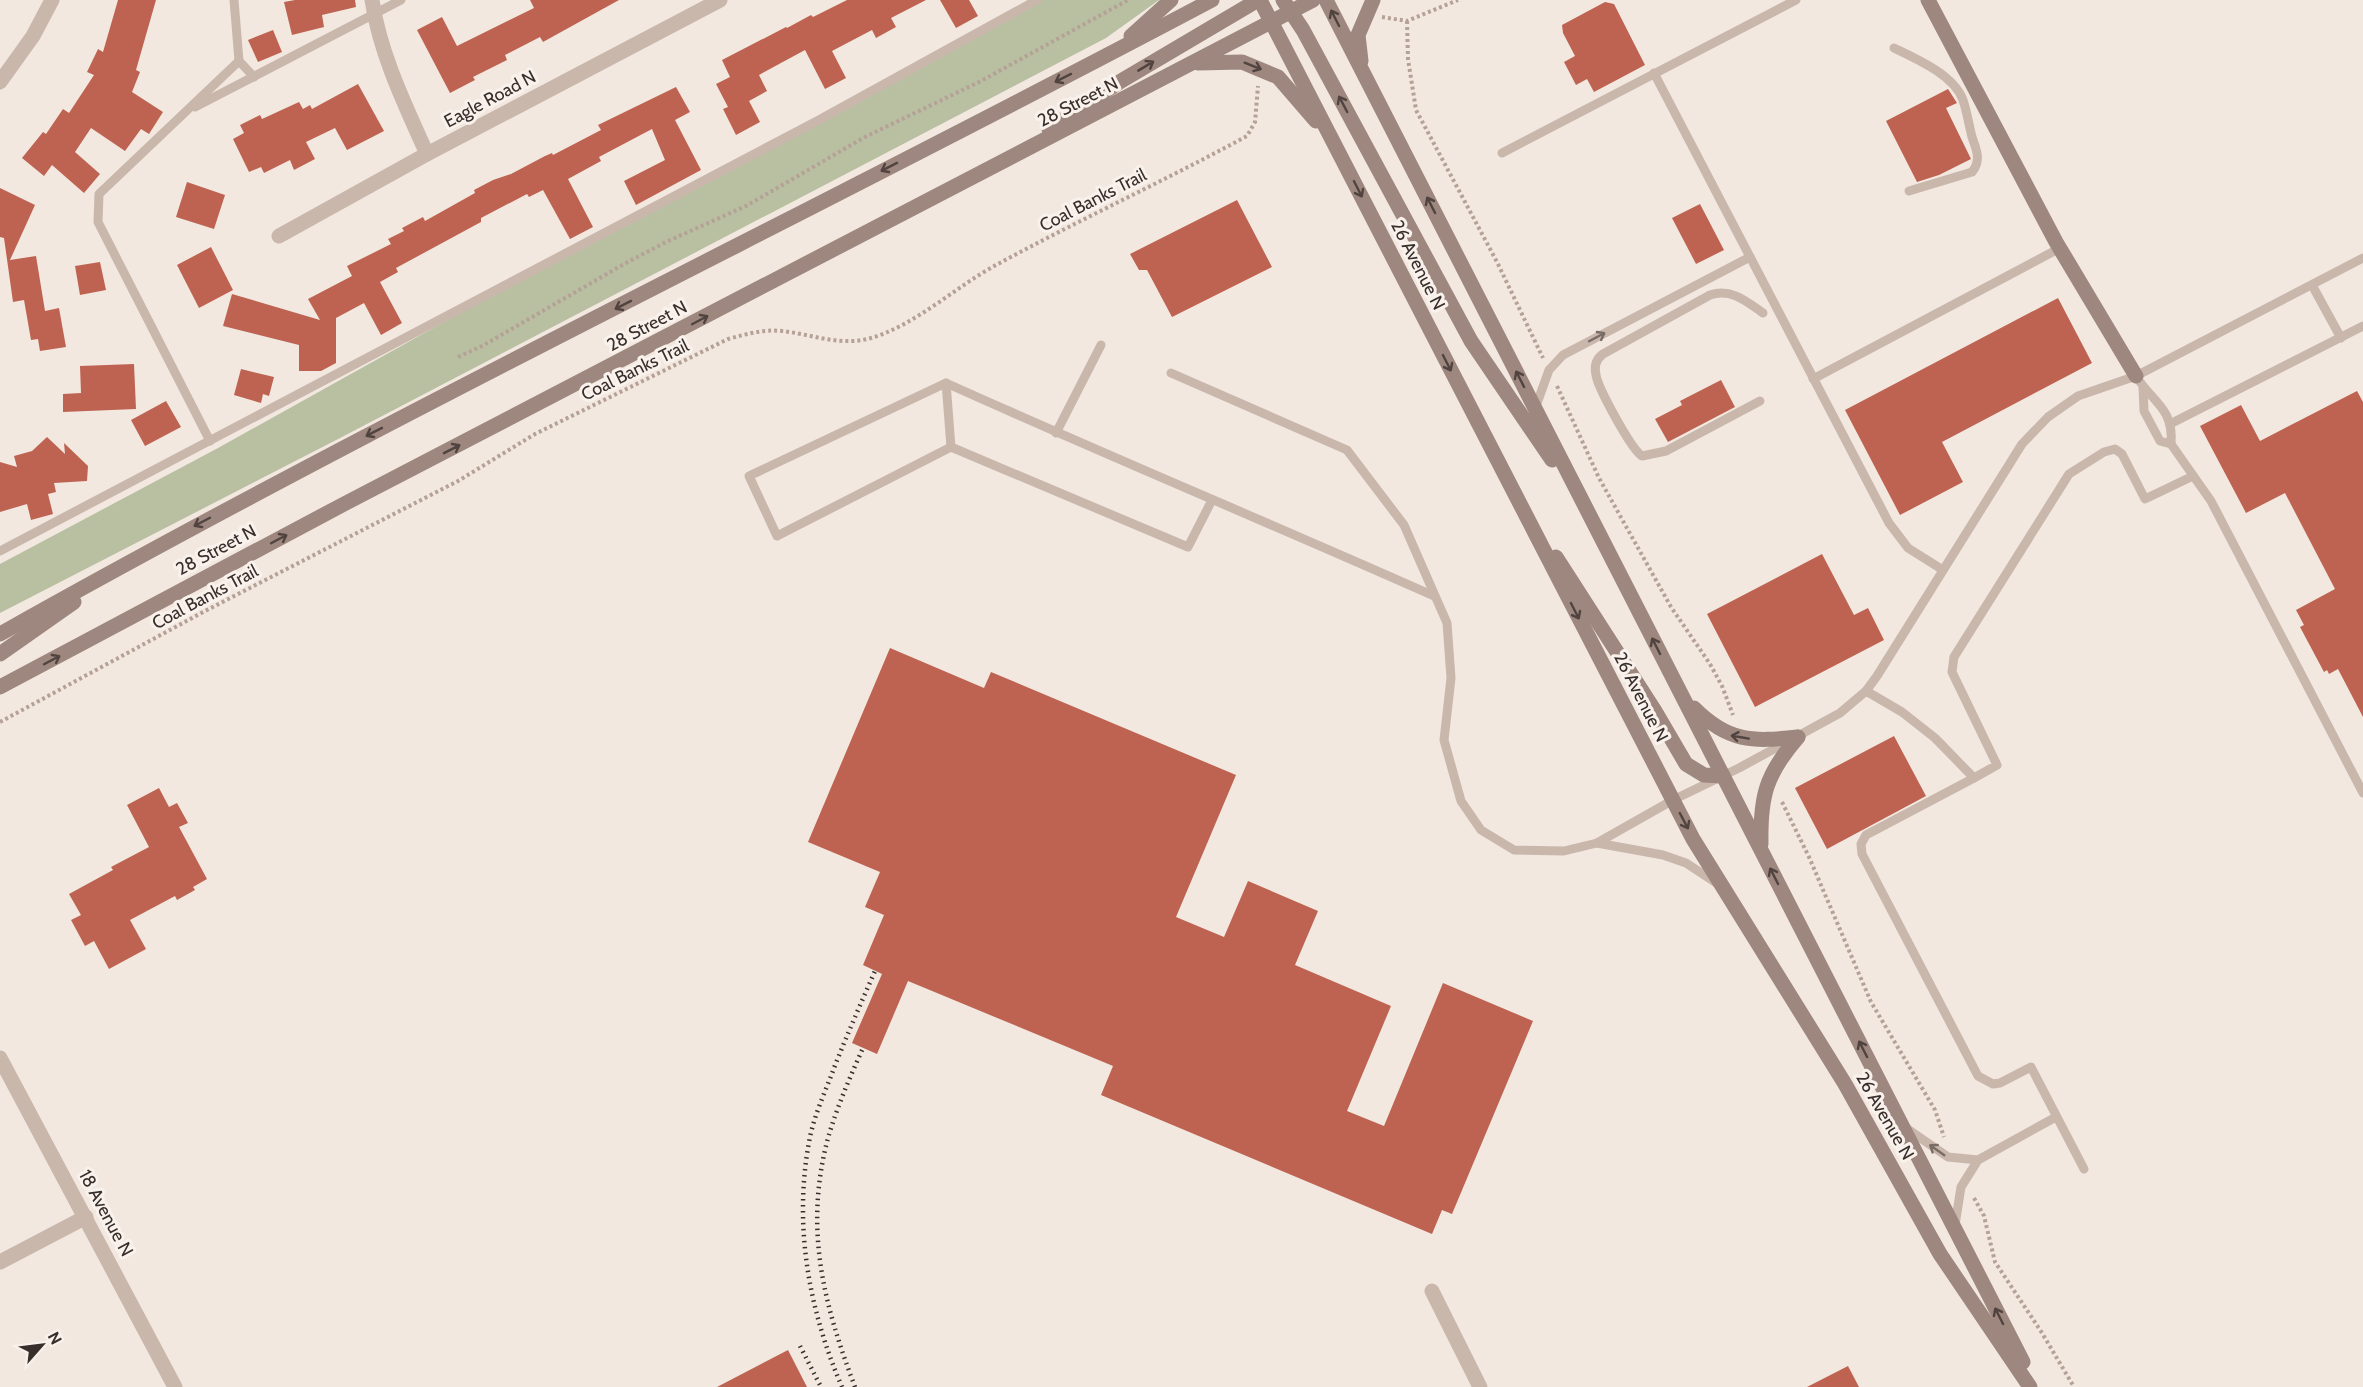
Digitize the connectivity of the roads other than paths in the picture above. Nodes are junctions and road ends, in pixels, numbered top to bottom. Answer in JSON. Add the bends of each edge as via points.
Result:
{"nodes":[{"id":1,"x":52,"y":0,"type":"edge"},
{"id":2,"x":234,"y":0,"type":"edge"},
{"id":3,"x":400,"y":0,"type":"edge"},
{"id":4,"x":720,"y":0,"type":"edge"},
{"id":5,"x":1037,"y":0,"type":"edge"},
{"id":6,"x":1171,"y":0,"type":"edge"},
{"id":7,"x":1212,"y":0,"type":"edge"},
{"id":8,"x":1259,"y":0,"type":"edge"},
{"id":9,"x":1312,"y":0,"type":"edge"},
{"id":10,"x":1326,"y":0,"type":"edge"},
{"id":11,"x":1373,"y":0,"type":"edge"},
{"id":12,"x":1796,"y":0,"type":"edge"},
{"id":13,"x":1928,"y":0,"type":"edge"},
{"id":14,"x":1287,"y":4,"type":"edge"},
{"id":15,"x":373,"y":7,"type":"edge"},
{"id":16,"x":1272,"y":22,"type":"junction"},
{"id":17,"x":1894,"y":48,"type":"dead end"},
{"id":18,"x":1115,"y":52,"type":"junction"},
{"id":19,"x":239,"y":62,"type":"junction"},
{"id":20,"x":1195,"y":63,"type":"junction"},
{"id":21,"x":1363,"y":73,"type":"junction"},
{"id":22,"x":1654,"y":74,"type":"junction"},
{"id":23,"x":254,"y":77,"type":"junction"},
{"id":24,"x":0,"y":82,"type":"edge"},
{"id":25,"x":184,"y":113,"type":"junction"},
{"id":26,"x":1331,"y":137,"type":"junction"},
{"id":27,"x":1502,"y":153,"type":"dead end"},
{"id":28,"x":427,"y":154,"type":"junction"},
{"id":29,"x":992,"y":168,"type":"junction"},
{"id":30,"x":1910,"y":191,"type":"dead end"},
{"id":31,"x":279,"y":236,"type":"dead end"},
{"id":32,"x":2060,"y":248,"type":"junction"},
{"id":33,"x":1750,"y":257,"type":"junction"},
{"id":34,"x":2363,"y":258,"type":"edge"},
{"id":35,"x":2312,"y":285,"type":"junction"},
{"id":36,"x":1763,"y":313,"type":"dead end"},
{"id":37,"x":2363,"y":326,"type":"edge"},
{"id":38,"x":2341,"y":338,"type":"junction"},
{"id":39,"x":1101,"y":345,"type":"dead end"},
{"id":40,"x":1172,"y":373,"type":"dead end"},
{"id":41,"x":1813,"y":379,"type":"junction"},
{"id":42,"x":2139,"y":382,"type":"junction"},
{"id":43,"x":946,"y":383,"type":"junction"},
{"id":44,"x":1760,"y":401,"type":"dead end"},
{"id":45,"x":1535,"y":409,"type":"junction"},
{"id":46,"x":2170,"y":424,"type":"junction"},
{"id":47,"x":1056,"y":433,"type":"junction"},
{"id":48,"x":210,"y":441,"type":"junction"},
{"id":49,"x":2171,"y":444,"type":"junction"},
{"id":50,"x":951,"y":447,"type":"junction"},
{"id":51,"x":2193,"y":476,"type":"junction"},
{"id":52,"x":1506,"y":478,"type":"junction"},
{"id":53,"x":1212,"y":501,"type":"junction"},
{"id":54,"x":1589,"y":514,"type":"junction"},
{"id":55,"x":0,"y":551,"type":"edge"},
{"id":56,"x":145,"y":552,"type":"junction"},
{"id":57,"x":1943,"y":570,"type":"junction"},
{"id":58,"x":1434,"y":596,"type":"junction"},
{"id":59,"x":0,"y":634,"type":"edge"},
{"id":60,"x":0,"y":654,"type":"edge"},
{"id":61,"x":0,"y":687,"type":"edge"},
{"id":62,"x":1866,"y":691,"type":"junction"},
{"id":63,"x":1683,"y":698,"type":"junction"},
{"id":64,"x":1798,"y":737,"type":"junction"},
{"id":65,"x":1723,"y":776,"type":"junction"},
{"id":66,"x":1974,"y":778,"type":"junction"},
{"id":67,"x":2363,"y":793,"type":"edge"},
{"id":68,"x":1673,"y":800,"type":"junction"},
{"id":69,"x":1597,"y":843,"type":"junction"},
{"id":70,"x":1761,"y":850,"type":"junction"},
{"id":71,"x":1725,"y":889,"type":"junction"},
{"id":72,"x":0,"y":1058,"type":"edge"},
{"id":73,"x":2056,"y":1117,"type":"junction"},
{"id":74,"x":1902,"y":1125,"type":"junction"},
{"id":75,"x":1978,"y":1160,"type":"junction"},
{"id":76,"x":2084,"y":1169,"type":"dead end"},
{"id":77,"x":87,"y":1217,"type":"junction"},
{"id":78,"x":1954,"y":1228,"type":"junction"},
{"id":79,"x":0,"y":1262,"type":"edge"},
{"id":80,"x":1432,"y":1291,"type":"dead end"},
{"id":81,"x":175,"y":1387,"type":"edge"},
{"id":82,"x":1480,"y":1387,"type":"edge"},
{"id":83,"x":2030,"y":1387,"type":"edge"},
{"id":84,"x":2036,"y":1387,"type":"edge"}],
"edges":[{"from":1,"to":24,"type":"street","via":[[33,36]]},
{"from":2,"to":19,"type":"lane"},
{"from":3,"to":15,"type":"lane"},
{"from":4,"to":28,"type":"street","name":"Eagle Road N"},
{"from":5,"to":48,"type":"lane","via":[[817,121]]},
{"from":6,"to":18,"type":"main road"},
{"from":7,"to":18,"type":"main road","name":"28 Street N"},
{"from":8,"to":16,"type":"main road","name":"26 Avenue N"},
{"from":29,"to":8,"type":"main road","one_way":true,"via":[[1120,81]]},
{"from":9,"to":14,"type":"main road"},
{"from":21,"to":10,"type":"main road","name":"26 Avenue N","one_way":true},
{"from":11,"to":21,"type":"main road","via":[[1358,35]]},
{"from":12,"to":22,"type":"lane"},
{"from":13,"to":32,"type":"main road"},
{"from":14,"to":16,"type":"main road"},
{"from":54,"to":14,"type":"main road","one_way":true,"via":[[1471,341]]},
{"from":15,"to":23,"type":"lane"},
{"from":15,"to":28,"type":"street","via":[[396,85]]},
{"from":16,"to":20,"type":"main road","name":"28 Street N"},
{"from":16,"to":26,"type":"main road","name":"26 Avenue N"},
{"from":17,"to":30,"type":"lane","via":[[1928,64],[1951,81],[1962,98],[1978,155],[1972,172]]},
{"from":18,"to":56,"type":"main road","name":"28 Street N","one_way":true},
{"from":19,"to":23,"type":"lane"},
{"from":19,"to":25,"type":"lane"},
{"from":20,"to":26,"type":"main road","one_way":true,"via":[[1242,62],[1278,77]]},
{"from":20,"to":29,"type":"main road","name":"28 Street N"},
{"from":45,"to":21,"type":"main road","name":"26 Avenue N","one_way":true},
{"from":22,"to":27,"type":"lane"},
{"from":22,"to":33,"type":"lane"},
{"from":23,"to":25,"type":"lane"},
{"from":25,"to":48,"type":"lane","via":[[99,194],[98,222]]},
{"from":26,"to":52,"type":"main road","name":"26 Avenue N","one_way":true},
{"from":28,"to":31,"type":"street","name":"Eagle Road N"},
{"from":61,"to":29,"type":"main road","name":"28 Street N","one_way":true},
{"from":32,"to":41,"type":"lane"},
{"from":32,"to":42,"type":"main road"},
{"from":33,"to":41,"type":"lane"},
{"from":45,"to":33,"type":"lane","one_way":true,"via":[[1549,370],[1563,355]]},
{"from":34,"to":35,"type":"lane"},
{"from":35,"to":38,"type":"lane"},
{"from":35,"to":42,"type":"lane"},
{"from":36,"to":44,"type":"lane","via":[[1728,293],[1710,295],[1603,354],[1595,369],[1597,382],[1633,447],[1642,456],[1666,451]]},
{"from":37,"to":38,"type":"lane"},
{"from":38,"to":46,"type":"lane"},
{"from":39,"to":47,"type":"lane"},
{"from":40,"to":58,"type":"lane","via":[[1347,450],[1404,525]]},
{"from":41,"to":57,"type":"lane","via":[[1895,533],[1908,548]]},
{"from":42,"to":46,"type":"lane","via":[[2158,401]]},
{"from":42,"to":49,"type":"lane","via":[[2144,411],[2160,441]]},
{"from":42,"to":57,"type":"lane","via":[[2078,396],[2034,430],[2012,458]]},
{"from":43,"to":47,"type":"lane"},
{"from":43,"to":50,"type":"lane"},
{"from":43,"to":50,"type":"lane","via":[[749,476],[777,536]]},
{"from":45,"to":54,"type":"main road","name":"26 Avenue N"},
{"from":46,"to":49,"type":"lane"},
{"from":47,"to":53,"type":"lane"},
{"from":48,"to":55,"type":"lane"},
{"from":49,"to":51,"type":"lane"},
{"from":50,"to":53,"type":"lane","via":[[1188,547]]},
{"from":51,"to":66,"type":"lane","via":[[2145,499],[2122,454],[2115,449],[2069,474],[1954,657],[1953,672],[1997,765]]},
{"from":51,"to":67,"type":"lane","via":[[2211,501]]},
{"from":52,"to":65,"type":"main road","via":[[1686,765],[1704,775]]},
{"from":52,"to":68,"type":"main road","name":"26 Avenue N","one_way":true},
{"from":53,"to":58,"type":"lane"},
{"from":63,"to":54,"type":"main road","name":"26 Avenue N","one_way":true},
{"from":56,"to":59,"type":"main road","name":"28 Street N"},
{"from":56,"to":60,"type":"main road"},
{"from":57,"to":62,"type":"lane"},
{"from":58,"to":69,"type":"lane","via":[[1447,623],[1451,678],[1444,740],[1461,801],[1481,830],[1514,850],[1564,851]]},
{"from":62,"to":64,"type":"lane","via":[[1840,713]]},
{"from":62,"to":66,"type":"lane","via":[[1935,738]]},
{"from":64,"to":63,"type":"main road","one_way":true,"via":[[1764,741],[1734,736],[1709,723]]},
{"from":63,"to":65,"type":"main road","name":"26 Avenue N"},
{"from":64,"to":65,"type":"lane"},
{"from":64,"to":70,"type":"main road","via":[[1778,760],[1765,790],[1760,812]]},
{"from":65,"to":68,"type":"lane"},
{"from":65,"to":70,"type":"main road","name":"26 Avenue N"},
{"from":66,"to":73,"type":"lane","via":[[1866,835],[1861,843],[1862,854],[1978,1076],[1993,1084],[2031,1067]]},
{"from":68,"to":69,"type":"lane"},
{"from":68,"to":71,"type":"main road","name":"26 Avenue N","one_way":true},
{"from":69,"to":71,"type":"lane","via":[[1686,863]]},
{"from":74,"to":70,"type":"main road","name":"26 Avenue N","one_way":true},
{"from":71,"to":83,"type":"main road","name":"26 Avenue N","via":[[1845,1084],[1940,1254]]},
{"from":72,"to":77,"type":"street","name":"18 Avenue N"},
{"from":73,"to":75,"type":"lane"},
{"from":73,"to":76,"type":"lane"},
{"from":75,"to":74,"type":"lane","one_way":true,"via":[[1948,1157]]},
{"from":74,"to":78,"type":"main road","name":"26 Avenue N"},
{"from":75,"to":78,"type":"lane","via":[[1961,1187]]},
{"from":77,"to":79,"type":"street"},
{"from":77,"to":81,"type":"street","name":"18 Avenue N"},
{"from":84,"to":78,"type":"main road","name":"26 Avenue N","one_way":true},
{"from":80,"to":82,"type":"street"}]}
